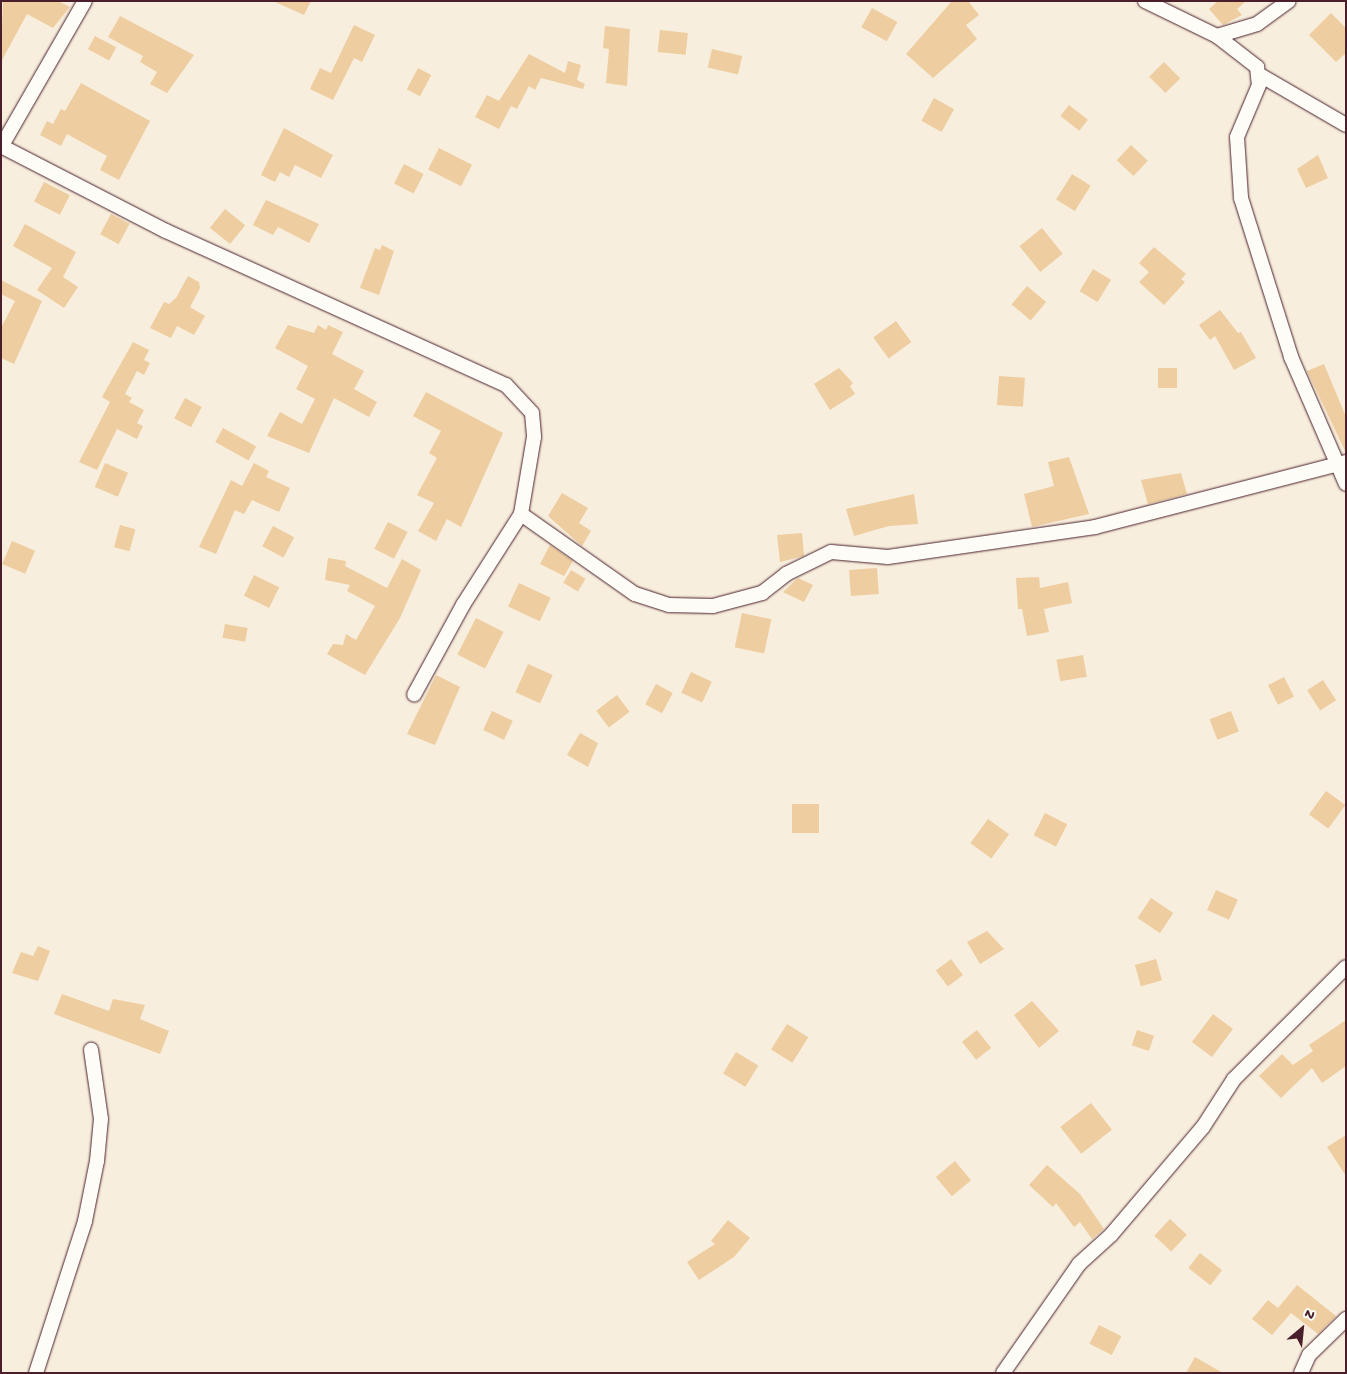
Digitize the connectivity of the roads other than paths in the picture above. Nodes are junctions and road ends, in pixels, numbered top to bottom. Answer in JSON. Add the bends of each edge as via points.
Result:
{"nodes":[{"id":1,"x":85,"y":1,"type":"edge"},
{"id":2,"x":1145,"y":1,"type":"edge"},
{"id":3,"x":1289,"y":1,"type":"edge"},
{"id":4,"x":1217,"y":36,"type":"junction"},
{"id":5,"x":1260,"y":75,"type":"junction"},
{"id":6,"x":1346,"y":125,"type":"edge"},
{"id":7,"x":1,"y":146,"type":"edge"},
{"id":8,"x":1342,"y":463,"type":"edge"},
{"id":9,"x":1346,"y":484,"type":"edge"},
{"id":10,"x":521,"y":514,"type":"junction"},
{"id":11,"x":414,"y":695,"type":"dead end"},
{"id":12,"x":1346,"y":967,"type":"edge"},
{"id":13,"x":91,"y":1050,"type":"dead end"},
{"id":14,"x":1346,"y":1319,"type":"edge"},
{"id":15,"x":36,"y":1373,"type":"edge"},
{"id":16,"x":1002,"y":1373,"type":"edge"},
{"id":17,"x":1301,"y":1373,"type":"edge"}],
"edges":[{"from":1,"to":7,"type":"street"},
{"from":2,"to":4,"type":"street"},
{"from":3,"to":4,"type":"street","via":[[1257,24]]},
{"from":4,"to":5,"type":"street","via":[[1253,60]]},
{"from":5,"to":6,"type":"street"},
{"from":5,"to":8,"type":"street","via":[[1237,136],[1242,198],[1291,356]]},
{"from":7,"to":10,"type":"street","via":[[166,231],[506,385],[532,413],[534,437]]},
{"from":8,"to":9,"type":"street"},
{"from":8,"to":10,"type":"street","via":[[1095,527],[888,557],[831,552],[786,574],[762,593],[713,606],[668,605],[635,594]]},
{"from":10,"to":11,"type":"street","via":[[467,598]]},
{"from":12,"to":16,"type":"street","via":[[1234,1079],[1203,1128],[1111,1235],[1079,1264]]},
{"from":13,"to":15,"type":"street","via":[[101,1119],[97,1161],[85,1221]]},
{"from":14,"to":17,"type":"street","via":[[1309,1355]]}]}
